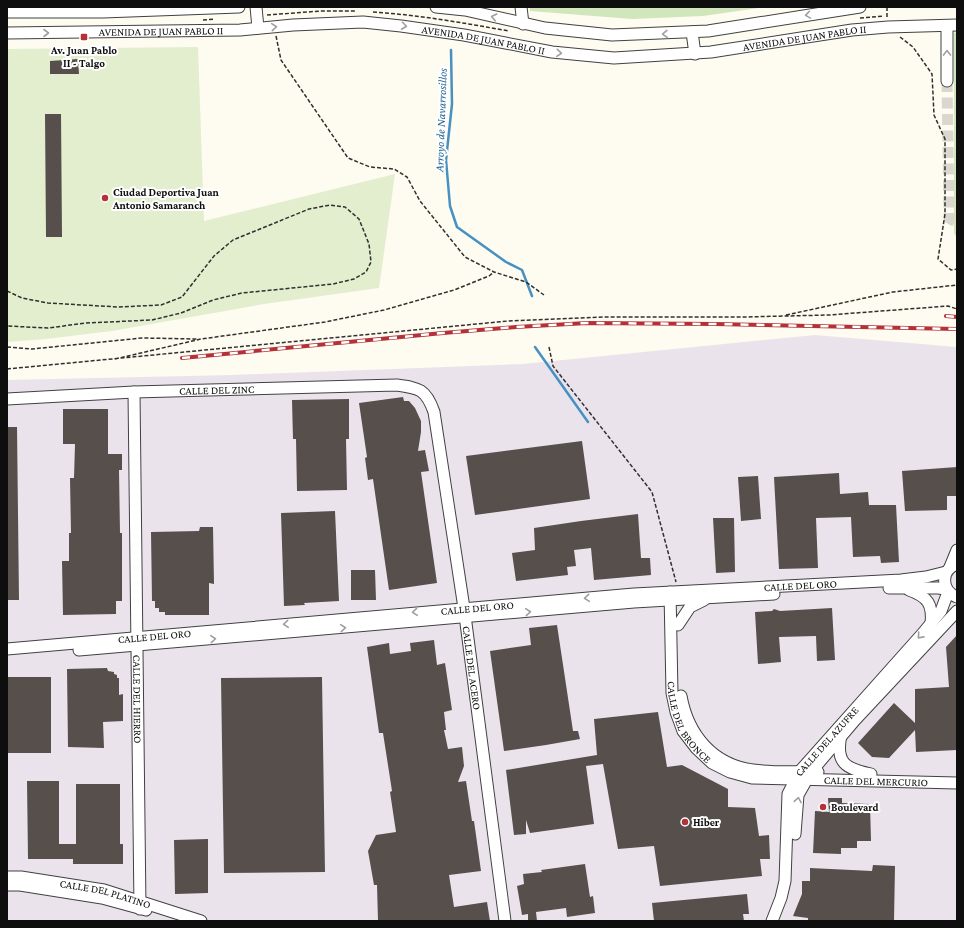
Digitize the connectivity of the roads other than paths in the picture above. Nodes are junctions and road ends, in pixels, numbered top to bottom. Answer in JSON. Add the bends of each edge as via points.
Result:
{"nodes":[{"id":1,"x":239,"y":7,"type":"edge"},
{"id":2,"x":256,"y":7,"type":"edge"},
{"id":3,"x":436,"y":7,"type":"edge"},
{"id":4,"x":521,"y":7,"type":"edge"},
{"id":5,"x":860,"y":7,"type":"edge"},
{"id":6,"x":83,"y":10,"type":"edge"},
{"id":7,"x":7,"y":12,"type":"edge"},
{"id":8,"x":523,"y":24,"type":"junction"},
{"id":9,"x":952,"y":26,"type":"edge"},
{"id":10,"x":258,"y":28,"type":"junction"},
{"id":11,"x":692,"y":32,"type":"junction"},
{"id":12,"x":7,"y":34,"type":"edge"},
{"id":13,"x":695,"y":54,"type":"junction"},
{"id":14,"x":947,"y":81,"type":"tunnel mouth"},
{"id":15,"x":134,"y":392,"type":"junction"},
{"id":16,"x":424,"y":393,"type":"joint"},
{"id":17,"x":7,"y":398,"type":"edge"},
{"id":18,"x":957,"y":550,"type":"edge"},
{"id":19,"x":951,"y":568,"type":"edge"},
{"id":20,"x":900,"y":588,"type":"junction"},
{"id":21,"x":951,"y":593,"type":"edge"},
{"id":22,"x":673,"y":596,"type":"junction"},
{"id":23,"x":708,"y":598,"type":"junction"},
{"id":24,"x":957,"y":611,"type":"edge"},
{"id":25,"x":464,"y":613,"type":"junction"},
{"id":26,"x":931,"y":624,"type":"junction"},
{"id":27,"x":678,"y":626,"type":"junction"},
{"id":28,"x":138,"y":641,"type":"junction"},
{"id":29,"x":7,"y":649,"type":"edge"},
{"id":30,"x":7,"y":657,"type":"edge"},
{"id":31,"x":842,"y":734,"type":"junction"},
{"id":32,"x":871,"y":774,"type":"junction"},
{"id":33,"x":803,"y":775,"type":"junction"},
{"id":34,"x":957,"y":776,"type":"edge"},
{"id":35,"x":957,"y":783,"type":"edge"},
{"id":36,"x":7,"y":877,"type":"edge"},
{"id":37,"x":7,"y":885,"type":"edge"},
{"id":38,"x":141,"y":905,"type":"junction"},
{"id":39,"x":178,"y":921,"type":"edge"},
{"id":40,"x":201,"y":921,"type":"edge"},
{"id":41,"x":505,"y":921,"type":"edge"},
{"id":42,"x":772,"y":921,"type":"edge"},
{"id":43,"x":781,"y":921,"type":"edge"}],
"edges":[{"from":1,"to":6,"type":"street","name":"AVENIDA DE JUAN PABLO II"},
{"from":2,"to":10,"type":"street"},
{"from":8,"to":3,"type":"street","name":"AVENIDA DE JUAN PABLO II","one_way":true,"via":[[464,10]]},
{"from":4,"to":8,"type":"street"},
{"from":5,"to":11,"type":"street","name":"AVENIDA DE JUAN PABLO II","one_way":true},
{"from":6,"to":7,"type":"street","name":"AVENIDA DE JUAN PABLO II"},
{"from":11,"to":8,"type":"street","name":"AVENIDA DE JUAN PABLO II","one_way":true,"via":[[612,35]]},
{"from":9,"to":13,"type":"street","name":"AVENIDA DE JUAN PABLO II","via":[[852,30]]},
{"from":14,"to":9,"type":"street","one_way":true},
{"from":12,"to":10,"type":"street","name":"AVENIDA DE JUAN PABLO II","one_way":true},
{"from":10,"to":13,"type":"street","name":"AVENIDA DE JUAN PABLO II","one_way":true,"via":[[363,22],[464,35],[552,52],[614,58]]},
{"from":11,"to":13,"type":"street"},
{"from":15,"to":16,"type":"street","name":"CALLE DEL ZINC","via":[[397,386],[412,387]]},
{"from":15,"to":17,"type":"street","name":"CALLE DEL ZINC"},
{"from":15,"to":28,"type":"street","name":"CALLE DEL HIERRO"},
{"from":16,"to":25,"type":"street","name":"CALLE DEL ACERO","via":[[434,412]]},
{"from":18,"to":19,"type":"street"},
{"from":19,"to":21,"type":"street","via":[[944,581]]},
{"from":19,"to":22,"type":"street","name":"CALLE DEL ORO","via":[[926,577],[901,580]]},
{"from":20,"to":21,"type":"street","name":"CALLE DEL ORO","via":[[938,588]]},
{"from":20,"to":23,"type":"street","name":"CALLE DEL ORO"},
{"from":20,"to":26,"type":"street","via":[[920,594],[929,602]]},
{"from":21,"to":26,"type":"street","name":"CALLE DEL AZUFRE"},
{"from":22,"to":23,"type":"street","name":"CALLE DEL ORO"},
{"from":22,"to":25,"type":"street","name":"CALLE DEL ORO"},
{"from":22,"to":27,"type":"street","name":"CALLE DEL BRONCE"},
{"from":22,"to":33,"type":"street","name":"CALLE DEL BRONCE","via":[[672,693],[684,731],[696,748],[712,763],[730,772],[752,778]]},
{"from":23,"to":27,"type":"street","via":[[690,606]]},
{"from":24,"to":31,"type":"street","name":"CALLE DEL AZUFRE"},
{"from":25,"to":28,"type":"street","name":"CALLE DEL ORO"},
{"from":25,"to":41,"type":"street","name":"CALLE DEL ACERO"},
{"from":26,"to":33,"type":"street","name":"CALLE DEL AZUFRE","one_way":true},
{"from":27,"to":33,"type":"street","name":"CALLE DEL BRONCE","via":[[682,704],[690,727],[702,743],[716,756],[733,765],[753,770]]},
{"from":28,"to":29,"type":"street","name":"CALLE DEL ORO"},
{"from":28,"to":30,"type":"street","name":"CALLE DEL ORO"},
{"from":28,"to":38,"type":"street","name":"CALLE DEL HIERRO"},
{"from":31,"to":32,"type":"street","via":[[839,744],[843,762],[854,770]]},
{"from":31,"to":33,"type":"street","name":"CALLE DEL AZUFRE"},
{"from":32,"to":33,"type":"street","name":"CALLE DEL MERCURIO"},
{"from":32,"to":34,"type":"street","name":"CALLE DEL MERCURIO"},
{"from":33,"to":35,"type":"street","name":"CALLE DEL MERCURIO"},
{"from":33,"to":42,"type":"street","name":"CALLE DEL AZUFRE","via":[[788,794],[785,881]]},
{"from":43,"to":33,"type":"street","name":"CALLE DEL AZUFRE","one_way":true,"via":[[792,882],[798,796]]},
{"from":36,"to":38,"type":"street","name":"CALLE DEL PLATINO","via":[[104,890]]},
{"from":37,"to":38,"type":"street","name":"CALLE DEL PLATINO"},
{"from":38,"to":39,"type":"street","name":"CALLE DEL PLATINO"},
{"from":38,"to":40,"type":"street","name":"CALLE DEL PLATINO"}]}
